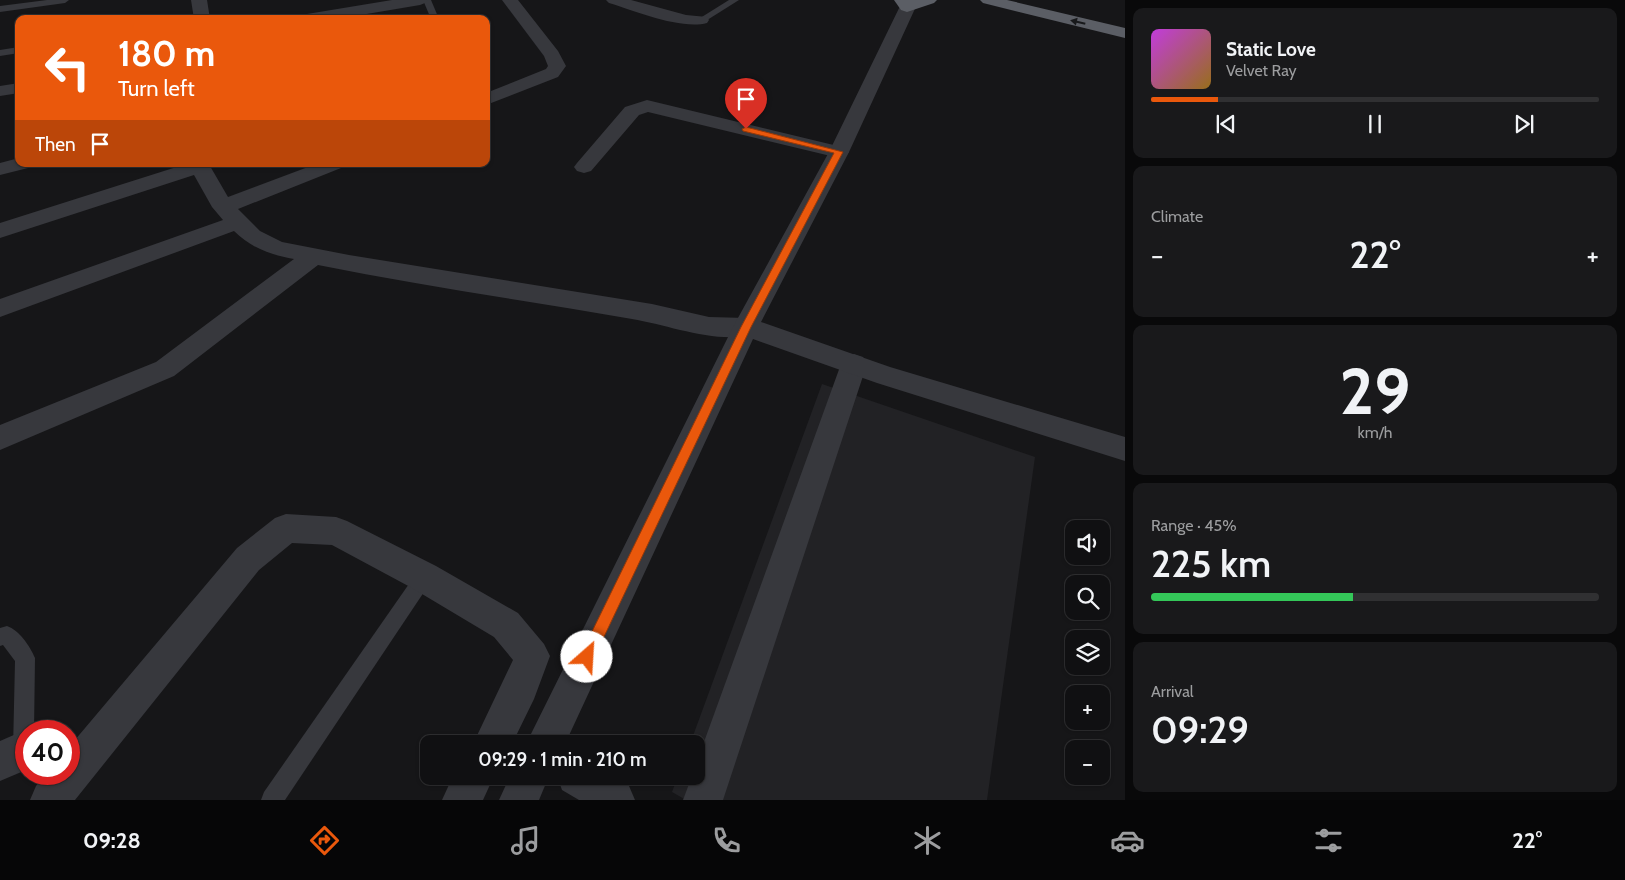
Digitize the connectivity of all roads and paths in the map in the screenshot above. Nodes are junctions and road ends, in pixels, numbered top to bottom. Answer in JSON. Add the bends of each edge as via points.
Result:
{"nodes":[{"id":1,"x":65,"y":0,"type":"edge"},
{"id":2,"x":420,"y":0,"type":"edge"},
{"id":3,"x":427,"y":0,"type":"edge"},
{"id":4,"x":510,"y":0,"type":"edge"},
{"id":5,"x":614,"y":0,"type":"edge"},
{"id":6,"x":735,"y":0,"type":"edge"},
{"id":7,"x":988,"y":0,"type":"edge"},
{"id":8,"x":1040,"y":0,"type":"edge"},
{"id":9,"x":203,"y":1,"type":"edge"},
{"id":10,"x":912,"y":2,"type":"edge"},
{"id":11,"x":0,"y":9,"type":"edge"},
{"id":12,"x":202,"y":15,"type":"edge"},
{"id":13,"x":352,"y":15,"type":"edge"},
{"id":14,"x":433,"y":15,"type":"edge"},
{"id":15,"x":700,"y":20,"type":"joint"},
{"id":16,"x":1125,"y":20,"type":"edge"},
{"id":17,"x":1125,"y":33,"type":"edge"},
{"id":18,"x":15,"y":51,"type":"edge"},
{"id":19,"x":0,"y":53,"type":"edge"},
{"id":20,"x":15,"y":89,"type":"edge"},
{"id":21,"x":0,"y":91,"type":"edge"},
{"id":22,"x":490,"y":98,"type":"edge"},
{"id":23,"x":839,"y":152,"type":"junction"},
{"id":24,"x":15,"y":165,"type":"edge"},
{"id":25,"x":194,"y":167,"type":"edge"},
{"id":26,"x":201,"y":167,"type":"edge"},
{"id":27,"x":322,"y":167,"type":"edge"},
{"id":28,"x":584,"y":167,"type":"dead end"},
{"id":29,"x":0,"y":168,"type":"edge"},
{"id":30,"x":230,"y":214,"type":"junction"},
{"id":31,"x":0,"y":231,"type":"edge"},
{"id":32,"x":314,"y":256,"type":"junction"},
{"id":33,"x":0,"y":308,"type":"edge"},
{"id":34,"x":746,"y":327,"type":"junction"},
{"id":35,"x":854,"y":364,"type":"junction"},
{"id":36,"x":0,"y":438,"type":"edge"},
{"id":37,"x":1125,"y":449,"type":"edge"},
{"id":38,"x":424,"y":577,"type":"junction"},
{"id":39,"x":0,"y":637,"type":"edge"},
{"id":40,"x":19,"y":720,"type":"edge"},
{"id":41,"x":496,"y":735,"type":"edge"},
{"id":42,"x":550,"y":735,"type":"edge"},
{"id":43,"x":80,"y":758,"type":"edge"},
{"id":44,"x":60,"y":785,"type":"edge"},
{"id":45,"x":470,"y":785,"type":"edge"},
{"id":46,"x":526,"y":785,"type":"edge"},
{"id":47,"x":591,"y":785,"type":"edge"},
{"id":48,"x":50,"y":800,"type":"edge"},
{"id":49,"x":272,"y":800,"type":"edge"},
{"id":50,"x":462,"y":800,"type":"edge"},
{"id":51,"x":519,"y":800,"type":"edge"},
{"id":52,"x":615,"y":800,"type":"edge"},
{"id":53,"x":703,"y":800,"type":"edge"}],
"edges":[{"from":1,"to":11,"type":"lane"},
{"from":2,"to":13,"type":"street"},
{"from":3,"to":14,"type":"lane"},
{"from":4,"to":22,"type":"street","via":[[552,55],[556,66],[552,73]]},
{"from":5,"to":15,"type":"street","via":[[685,20]]},
{"from":6,"to":15,"type":"lane"},
{"from":17,"to":7,"type":"highway","one_way":true},
{"from":8,"to":16,"type":"highway"},
{"from":9,"to":12,"type":"street"},
{"from":10,"to":23,"type":"street"},
{"from":18,"to":19,"type":"lane"},
{"from":20,"to":21,"type":"street"},
{"from":23,"to":28,"type":"street","via":[[647,106],[632,111]]},
{"from":23,"to":34,"type":"street"},
{"from":24,"to":29,"type":"street"},
{"from":25,"to":31,"type":"street"},
{"from":26,"to":30,"type":"street"},
{"from":27,"to":30,"type":"street"},
{"from":30,"to":32,"type":"street","via":[[252,236],[276,248]]},
{"from":30,"to":33,"type":"street"},
{"from":32,"to":34,"type":"street","via":[[652,312],[709,326]]},
{"from":32,"to":36,"type":"street","via":[[164,369]]},
{"from":34,"to":35,"type":"street"},
{"from":34,"to":42,"type":"street"},
{"from":35,"to":37,"type":"street"},
{"from":35,"to":53,"type":"street"},
{"from":38,"to":41,"type":"street","via":[[506,625],[532,656]]},
{"from":38,"to":43,"type":"street","via":[[336,531],[286,528],[248,559]]},
{"from":38,"to":49,"type":"lane"},
{"from":39,"to":40,"type":"lane","via":[[7,635],[25,658]]},
{"from":44,"to":48,"type":"street"},
{"from":45,"to":50,"type":"street"},
{"from":46,"to":51,"type":"street"},
{"from":47,"to":52,"type":"street"}]}
